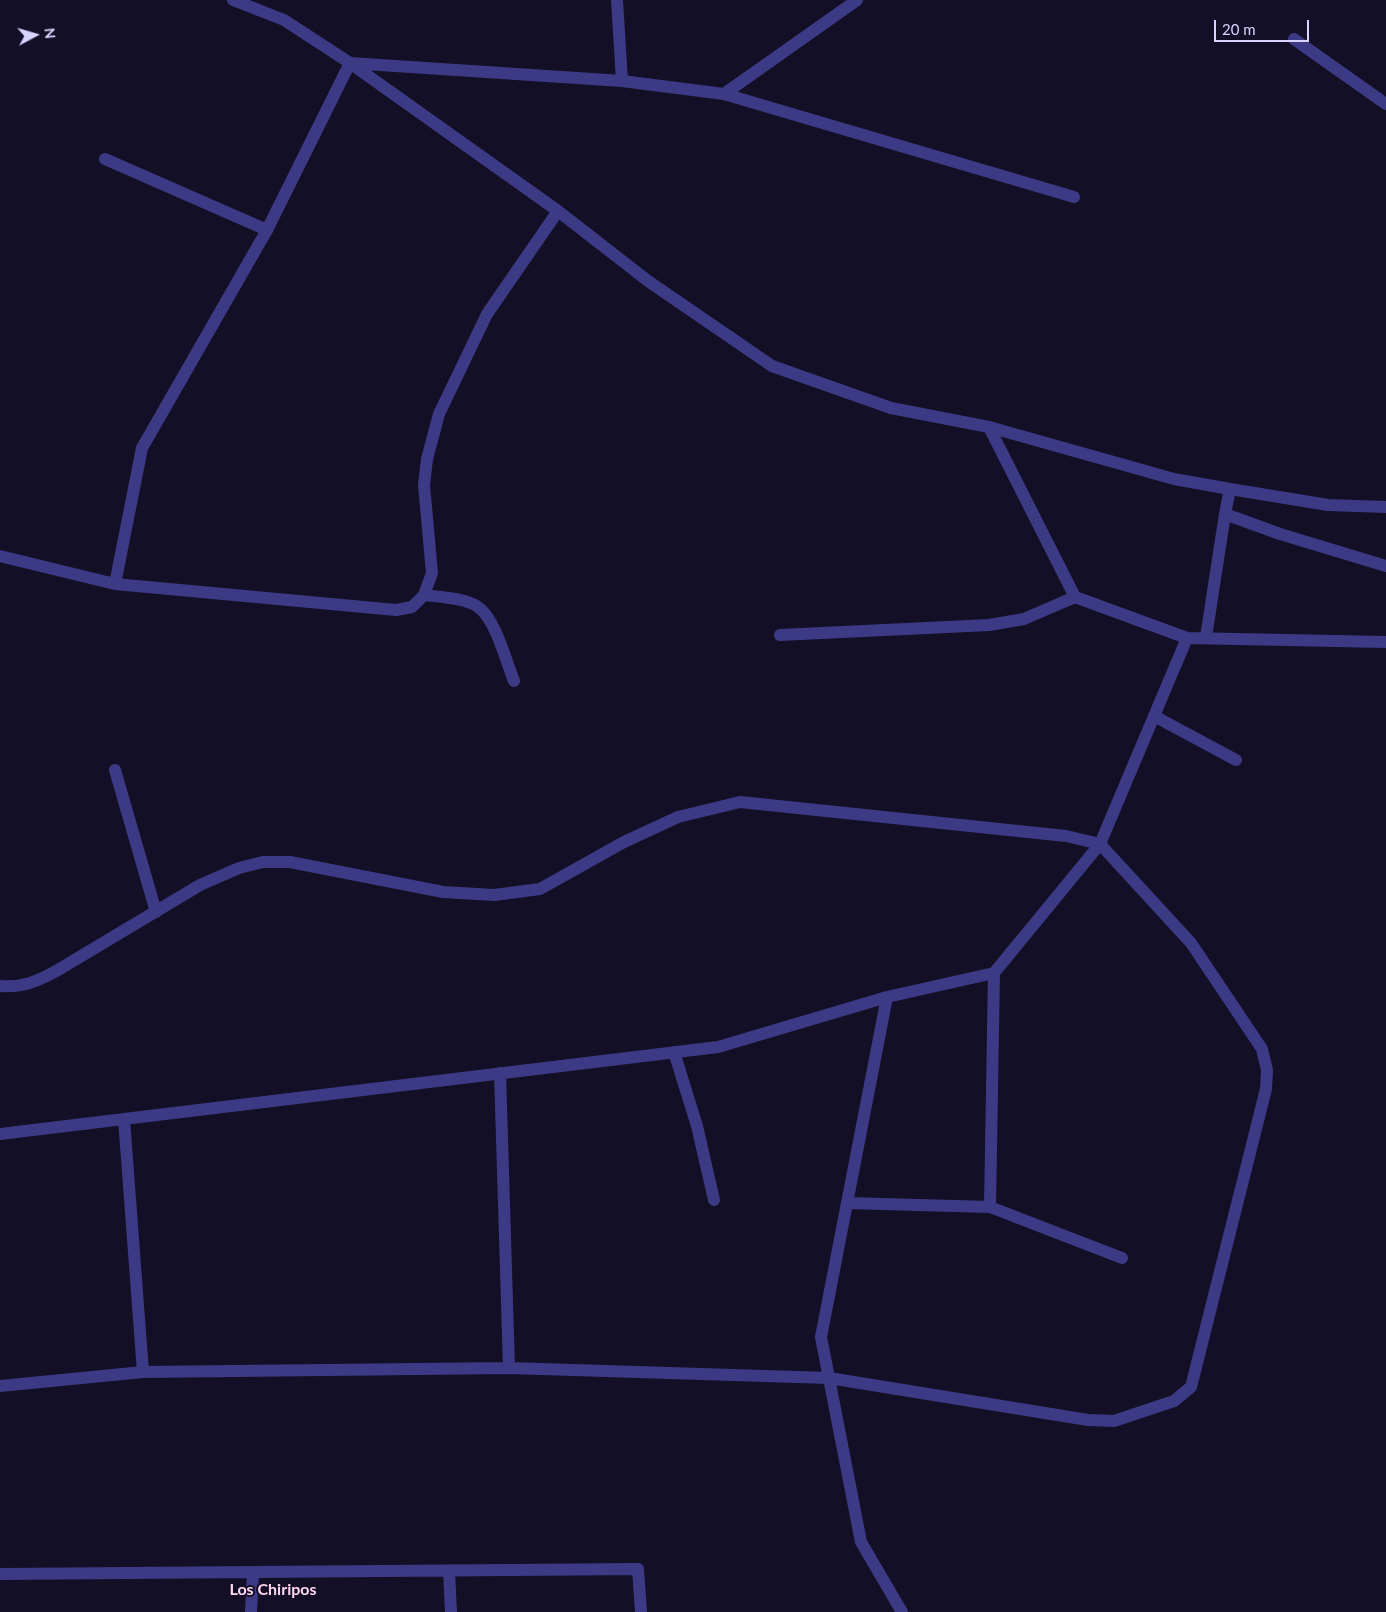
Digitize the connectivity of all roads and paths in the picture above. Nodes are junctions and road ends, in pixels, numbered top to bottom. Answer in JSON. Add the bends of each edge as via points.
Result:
{"nodes":[{"id":1,"x":233,"y":0,"type":"edge"},
{"id":2,"x":617,"y":0,"type":"edge"},
{"id":3,"x":857,"y":0,"type":"edge"},
{"id":4,"x":1294,"y":39,"type":"dead end"},
{"id":5,"x":350,"y":63,"type":"junction"},
{"id":6,"x":622,"y":81,"type":"junction"},
{"id":7,"x":724,"y":94,"type":"junction"},
{"id":8,"x":1386,"y":104,"type":"edge"},
{"id":9,"x":105,"y":159,"type":"dead end"},
{"id":10,"x":1074,"y":197,"type":"dead end"},
{"id":11,"x":558,"y":211,"type":"junction"},
{"id":12,"x":267,"y":230,"type":"junction"},
{"id":13,"x":989,"y":427,"type":"junction"},
{"id":14,"x":1230,"y":489,"type":"junction"},
{"id":15,"x":1386,"y":507,"type":"edge"},
{"id":16,"x":1224,"y":514,"type":"junction"},
{"id":17,"x":0,"y":556,"type":"edge"},
{"id":18,"x":1386,"y":566,"type":"edge"},
{"id":19,"x":115,"y":584,"type":"junction"},
{"id":20,"x":424,"y":595,"type":"junction"},
{"id":21,"x":1075,"y":597,"type":"junction"},
{"id":22,"x":780,"y":636,"type":"dead end"},
{"id":23,"x":1186,"y":638,"type":"junction"},
{"id":24,"x":1206,"y":638,"type":"junction"},
{"id":25,"x":1386,"y":642,"type":"edge"},
{"id":26,"x":514,"y":680,"type":"dead end"},
{"id":27,"x":1154,"y":716,"type":"junction"},
{"id":28,"x":1236,"y":760,"type":"dead end"},
{"id":29,"x":115,"y":770,"type":"dead end"},
{"id":30,"x":1100,"y":844,"type":"junction"},
{"id":31,"x":156,"y":912,"type":"junction"},
{"id":32,"x":994,"y":973,"type":"junction"},
{"id":33,"x":0,"y":986,"type":"edge"},
{"id":34,"x":887,"y":997,"type":"junction"},
{"id":35,"x":674,"y":1052,"type":"junction"},
{"id":36,"x":500,"y":1073,"type":"junction"},
{"id":37,"x":124,"y":1119,"type":"junction"},
{"id":38,"x":0,"y":1134,"type":"edge"},
{"id":39,"x":714,"y":1200,"type":"dead end"},
{"id":40,"x":847,"y":1203,"type":"junction"},
{"id":41,"x":990,"y":1207,"type":"junction"},
{"id":42,"x":1122,"y":1258,"type":"dead end"},
{"id":43,"x":509,"y":1368,"type":"junction"},
{"id":44,"x":143,"y":1372,"type":"junction"},
{"id":45,"x":829,"y":1378,"type":"junction"},
{"id":46,"x":0,"y":1386,"type":"edge"},
{"id":47,"x":449,"y":1571,"type":"junction"},
{"id":48,"x":253,"y":1572,"type":"junction"},
{"id":49,"x":0,"y":1574,"type":"edge"},
{"id":50,"x":252,"y":1612,"type":"edge"},
{"id":51,"x":451,"y":1612,"type":"edge"},
{"id":52,"x":641,"y":1612,"type":"edge"},
{"id":53,"x":902,"y":1612,"type":"edge"}],
"edges":[{"from":1,"to":5,"type":"street","via":[[284,20]]},
{"from":2,"to":6,"type":"street"},
{"from":3,"to":7,"type":"street"},
{"from":4,"to":8,"type":"street"},
{"from":5,"to":6,"type":"street"},
{"from":5,"to":11,"type":"street"},
{"from":5,"to":12,"type":"street"},
{"from":6,"to":7,"type":"street"},
{"from":7,"to":10,"type":"street"},
{"from":9,"to":12,"type":"street"},
{"from":11,"to":13,"type":"street","via":[[648,281],[772,366],[890,408]]},
{"from":11,"to":20,"type":"street","via":[[487,314],[439,414],[424,485],[432,573]]},
{"from":12,"to":19,"type":"street","via":[[142,448]]},
{"from":13,"to":14,"type":"street","via":[[1174,478]]},
{"from":13,"to":21,"type":"street"},
{"from":14,"to":15,"type":"street","via":[[1328,505]]},
{"from":14,"to":16,"type":"street"},
{"from":16,"to":18,"type":"street"},
{"from":16,"to":24,"type":"street"},
{"from":17,"to":19,"type":"street"},
{"from":19,"to":20,"type":"street","via":[[396,610],[412,607]]},
{"from":20,"to":26,"type":"street","via":[[478,607],[493,625]]},
{"from":21,"to":22,"type":"street","via":[[1024,619],[989,625]]},
{"from":21,"to":23,"type":"street"},
{"from":23,"to":24,"type":"street"},
{"from":23,"to":27,"type":"street"},
{"from":24,"to":25,"type":"street"},
{"from":27,"to":28,"type":"street"},
{"from":27,"to":30,"type":"street"},
{"from":29,"to":31,"type":"street"},
{"from":30,"to":31,"type":"street","via":[[1066,836],[740,802],[678,816],[540,889],[494,895],[443,892],[290,862],[263,862],[239,868],[200,886]]},
{"from":30,"to":32,"type":"street"},
{"from":30,"to":45,"type":"street","via":[[1190,943],[1262,1049],[1267,1070],[1266,1090],[1192,1387],[1174,1401],[1114,1420],[1088,1420]]},
{"from":31,"to":33,"type":"street","via":[[35,982]]},
{"from":32,"to":34,"type":"street"},
{"from":32,"to":41,"type":"street"},
{"from":34,"to":35,"type":"street","via":[[718,1047]]},
{"from":34,"to":40,"type":"street"},
{"from":35,"to":36,"type":"street"},
{"from":35,"to":39,"type":"street","via":[[697,1126]]},
{"from":36,"to":37,"type":"street"},
{"from":36,"to":43,"type":"street"},
{"from":37,"to":38,"type":"street"},
{"from":37,"to":44,"type":"street"},
{"from":40,"to":41,"type":"street"},
{"from":40,"to":45,"type":"street","via":[[821,1337]]},
{"from":41,"to":42,"type":"street"},
{"from":43,"to":44,"type":"street"},
{"from":43,"to":45,"type":"street"},
{"from":44,"to":46,"type":"street"},
{"from":45,"to":53,"type":"street","via":[[861,1542]]},
{"from":47,"to":48,"type":"street"},
{"from":47,"to":51,"type":"street"},
{"from":47,"to":52,"type":"street","via":[[638,1569]]},
{"from":48,"to":49,"type":"street"},
{"from":48,"to":50,"type":"street"}]}
